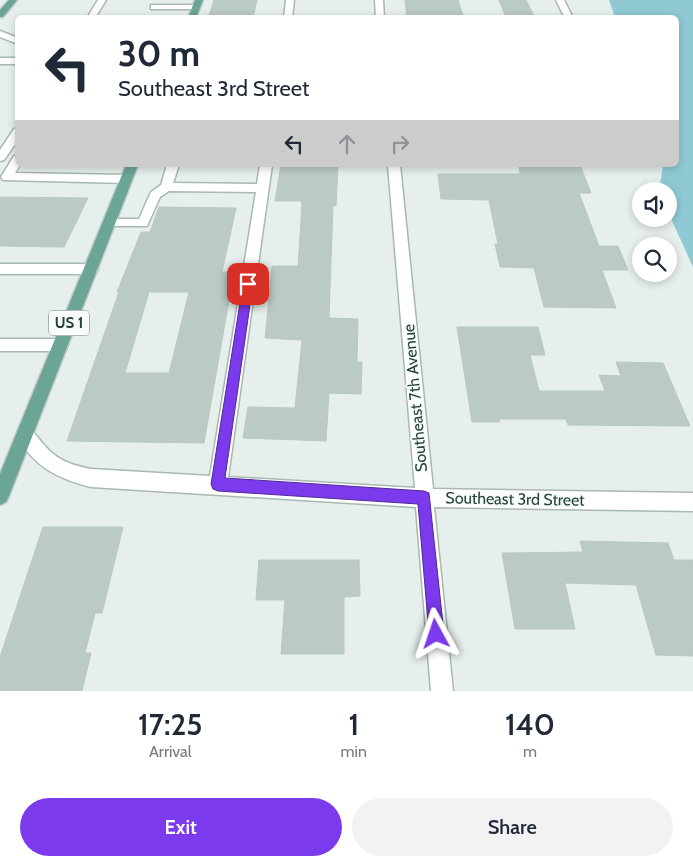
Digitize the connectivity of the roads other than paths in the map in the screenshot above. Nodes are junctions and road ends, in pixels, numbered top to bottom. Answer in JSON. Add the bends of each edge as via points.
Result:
{"nodes":[{"id":1,"x":13,"y":0,"type":"edge"},
{"id":2,"x":102,"y":0,"type":"edge"},
{"id":3,"x":290,"y":0,"type":"edge"},
{"id":4,"x":379,"y":0,"type":"edge"},
{"id":5,"x":560,"y":0,"type":"edge"},
{"id":6,"x":156,"y":4,"type":"edge"},
{"id":7,"x":197,"y":4,"type":"edge"},
{"id":8,"x":0,"y":15,"type":"edge"},
{"id":9,"x":93,"y":15,"type":"edge"},
{"id":10,"x":150,"y":15,"type":"edge"},
{"id":11,"x":288,"y":15,"type":"edge"},
{"id":12,"x":380,"y":15,"type":"edge"},
{"id":13,"x":568,"y":15,"type":"edge"},
{"id":14,"x":0,"y":34,"type":"edge"},
{"id":15,"x":15,"y":41,"type":"edge"},
{"id":16,"x":0,"y":61,"type":"edge"},
{"id":17,"x":15,"y":62,"type":"edge"},
{"id":18,"x":15,"y":136,"type":"edge"},
{"id":19,"x":0,"y":158,"type":"edge"},
{"id":20,"x":15,"y":163,"type":"edge"},
{"id":21,"x":172,"y":167,"type":"edge"},
{"id":22,"x":266,"y":167,"type":"edge"},
{"id":23,"x":394,"y":167,"type":"edge"},
{"id":24,"x":129,"y":172,"type":"edge"},
{"id":25,"x":166,"y":187,"type":"junction"},
{"id":26,"x":262,"y":188,"type":"junction"},
{"id":27,"x":109,"y":222,"type":"junction"},
{"id":28,"x":0,"y":269,"type":"edge"},
{"id":29,"x":91,"y":269,"type":"junction"},
{"id":30,"x":0,"y":344,"type":"edge"},
{"id":31,"x":61,"y":345,"type":"junction"},
{"id":32,"x":25,"y":434,"type":"junction"},
{"id":33,"x":218,"y":484,"type":"junction"},
{"id":34,"x":2,"y":486,"type":"edge"},
{"id":35,"x":424,"y":498,"type":"junction"},
{"id":36,"x":693,"y":502,"type":"edge"},
{"id":37,"x":442,"y":691,"type":"edge"}],
"edges":[{"from":1,"to":8,"type":"main road"},
{"from":2,"to":9,"type":"street"},
{"from":3,"to":11,"type":"street"},
{"from":4,"to":12,"type":"street"},
{"from":5,"to":13,"type":"street"},
{"from":6,"to":7,"type":"street"},
{"from":6,"to":10,"type":"street"},
{"from":14,"to":15,"type":"street"},
{"from":16,"to":17,"type":"street"},
{"from":18,"to":19,"type":"street"},
{"from":20,"to":24,"type":"street","via":[[7,177]]},
{"from":21,"to":25,"type":"street"},
{"from":22,"to":26,"type":"street"},
{"from":23,"to":35,"type":"street","name":"Southeast 7th Avenue"},
{"from":24,"to":27,"type":"main road","number":"US 1"},
{"from":25,"to":26,"type":"street"},
{"from":25,"to":27,"type":"street","via":[[155,195],[143,223]]},
{"from":26,"to":33,"type":"street"},
{"from":27,"to":29,"type":"main road","number":"US 1"},
{"from":28,"to":29,"type":"street"},
{"from":29,"to":31,"type":"main road","number":"US 1"},
{"from":30,"to":31,"type":"street"},
{"from":31,"to":32,"type":"main road","number":"US 1"},
{"from":32,"to":33,"type":"street","name":"Southeast 3rd Street","via":[[43,458],[56,468],[71,473],[91,478]]},
{"from":32,"to":34,"type":"main road","number":"US 1"},
{"from":33,"to":35,"type":"street","name":"Southeast 3rd Street"},
{"from":35,"to":36,"type":"street","name":"Southeast 3rd Street"},
{"from":35,"to":37,"type":"street","name":"Southeast 7th Avenue"}]}
